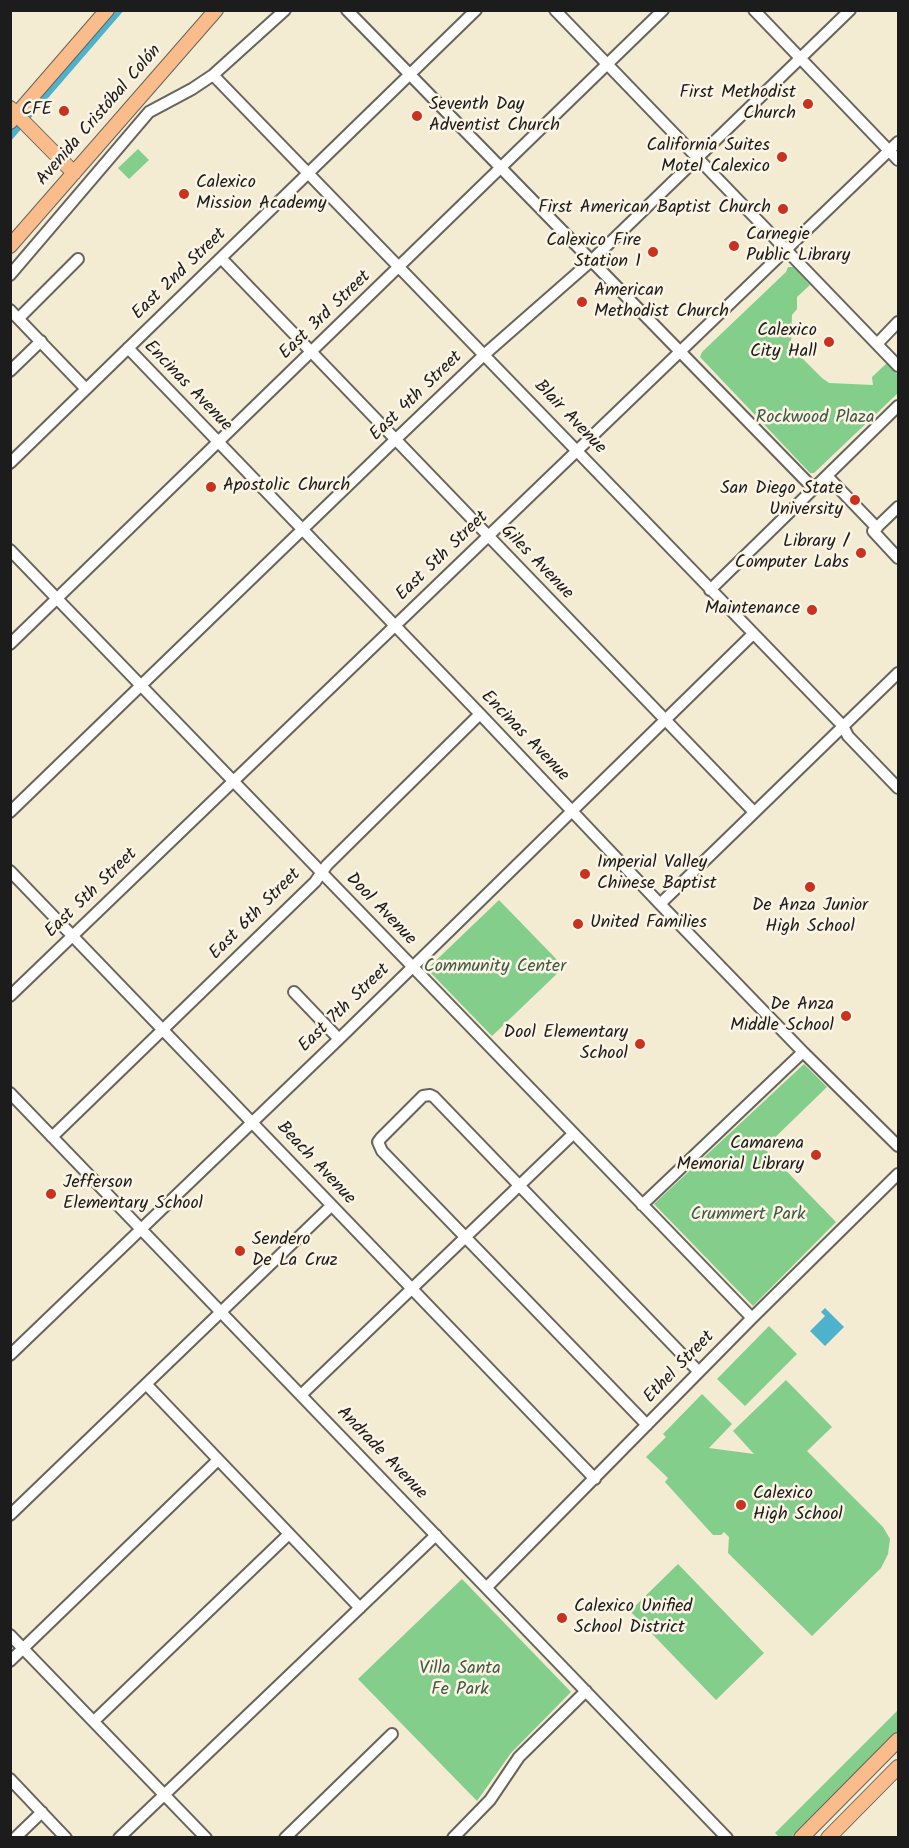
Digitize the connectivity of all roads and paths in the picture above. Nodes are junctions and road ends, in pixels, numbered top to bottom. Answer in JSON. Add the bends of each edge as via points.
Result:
{"nodes":[{"id":1,"x":107,"y":10,"type":"edge"},
{"id":2,"x":208,"y":10,"type":"edge"},
{"id":3,"x":216,"y":10,"type":"edge"},
{"id":4,"x":285,"y":10,"type":"edge"},
{"id":5,"x":347,"y":10,"type":"edge"},
{"id":6,"x":476,"y":10,"type":"edge"},
{"id":7,"x":555,"y":10,"type":"edge"},
{"id":8,"x":663,"y":10,"type":"edge"},
{"id":9,"x":754,"y":10,"type":"edge"},
{"id":10,"x":850,"y":10,"type":"edge"},
{"id":11,"x":800,"y":58,"type":"junction"},
{"id":12,"x":608,"y":63,"type":"junction"},
{"id":13,"x":410,"y":74,"type":"junction"},
{"id":14,"x":213,"y":75,"type":"junction"},
{"id":15,"x":13,"y":115,"type":"edge"},
{"id":16,"x":108,"y":135,"type":"junction"},
{"id":17,"x":898,"y":142,"type":"edge"},
{"id":18,"x":890,"y":150,"type":"junction"},
{"id":19,"x":698,"y":159,"type":"junction"},
{"id":20,"x":898,"y":160,"type":"edge"},
{"id":21,"x":502,"y":168,"type":"junction"},
{"id":22,"x":74,"y":173,"type":"junction"},
{"id":23,"x":309,"y":173,"type":"junction"},
{"id":24,"x":10,"y":246,"type":"edge"},
{"id":25,"x":787,"y":251,"type":"junction"},
{"id":26,"x":220,"y":258,"type":"junction"},
{"id":27,"x":78,"y":259,"type":"dead end"},
{"id":28,"x":591,"y":261,"type":"junction"},
{"id":29,"x":400,"y":267,"type":"junction"},
{"id":30,"x":10,"y":275,"type":"edge"},
{"id":31,"x":15,"y":314,"type":"edge"},
{"id":32,"x":898,"y":322,"type":"edge"},
{"id":33,"x":41,"y":341,"type":"junction"},
{"id":34,"x":877,"y":344,"type":"junction"},
{"id":35,"x":128,"y":348,"type":"junction"},
{"id":36,"x":681,"y":352,"type":"junction"},
{"id":37,"x":311,"y":353,"type":"junction"},
{"id":38,"x":485,"y":354,"type":"junction"},
{"id":39,"x":898,"y":366,"type":"edge"},
{"id":40,"x":10,"y":371,"type":"edge"},
{"id":41,"x":86,"y":389,"type":"junction"},
{"id":42,"x":898,"y":406,"type":"edge"},
{"id":43,"x":395,"y":440,"type":"junction"},
{"id":44,"x":218,"y":444,"type":"junction"},
{"id":45,"x":577,"y":450,"type":"junction"},
{"id":46,"x":10,"y":463,"type":"edge"},
{"id":47,"x":826,"y":476,"type":"junction"},
{"id":48,"x":814,"y":489,"type":"junction"},
{"id":49,"x":898,"y":507,"type":"edge"},
{"id":50,"x":877,"y":528,"type":"junction"},
{"id":51,"x":303,"y":529,"type":"junction"},
{"id":52,"x":488,"y":537,"type":"junction"},
{"id":53,"x":10,"y":550,"type":"edge"},
{"id":54,"x":898,"y":558,"type":"edge"},
{"id":55,"x":710,"y":590,"type":"junction"},
{"id":56,"x":58,"y":598,"type":"junction"},
{"id":57,"x":394,"y":626,"type":"junction"},
{"id":58,"x":753,"y":634,"type":"junction"},
{"id":59,"x":10,"y":644,"type":"edge"},
{"id":60,"x":898,"y":673,"type":"edge"},
{"id":61,"x":142,"y":686,"type":"junction"},
{"id":62,"x":480,"y":714,"type":"junction"},
{"id":63,"x":665,"y":721,"type":"junction"},
{"id":64,"x":843,"y":726,"type":"junction"},
{"id":65,"x":233,"y":781,"type":"junction"},
{"id":66,"x":898,"y":788,"type":"edge"},
{"id":67,"x":573,"y":811,"type":"junction"},
{"id":68,"x":10,"y":812,"type":"edge"},
{"id":69,"x":754,"y":812,"type":"junction"},
{"id":70,"x":10,"y":871,"type":"edge"},
{"id":71,"x":321,"y":872,"type":"junction"},
{"id":72,"x":660,"y":904,"type":"junction"},
{"id":73,"x":72,"y":936,"type":"junction"},
{"id":74,"x":412,"y":967,"type":"junction"},
{"id":75,"x":13,"y":988,"type":"edge"},
{"id":76,"x":294,"y":992,"type":"dead end"},
{"id":77,"x":163,"y":1029,"type":"junction"},
{"id":78,"x":339,"y":1039,"type":"junction"},
{"id":79,"x":803,"y":1052,"type":"junction"},
{"id":80,"x":10,"y":1093,"type":"edge"},
{"id":81,"x":252,"y":1122,"type":"junction"},
{"id":82,"x":573,"y":1134,"type":"junction"},
{"id":83,"x":52,"y":1137,"type":"junction"},
{"id":84,"x":898,"y":1146,"type":"edge"},
{"id":85,"x":898,"y":1174,"type":"edge"},
{"id":86,"x":519,"y":1185,"type":"junction"},
{"id":87,"x":642,"y":1205,"type":"junction"},
{"id":88,"x":332,"y":1206,"type":"junction"},
{"id":89,"x":142,"y":1228,"type":"junction"},
{"id":90,"x":466,"y":1236,"type":"junction"},
{"id":91,"x":411,"y":1289,"type":"junction"},
{"id":92,"x":221,"y":1312,"type":"junction"},
{"id":93,"x":752,"y":1318,"type":"junction"},
{"id":94,"x":10,"y":1355,"type":"edge"},
{"id":95,"x":699,"y":1372,"type":"junction"},
{"id":96,"x":146,"y":1384,"type":"junction"},
{"id":97,"x":301,"y":1395,"type":"junction"},
{"id":98,"x":647,"y":1425,"type":"junction"},
{"id":99,"x":218,"y":1460,"type":"junction"},
{"id":100,"x":595,"y":1479,"type":"junction"},
{"id":101,"x":10,"y":1515,"type":"edge"},
{"id":102,"x":289,"y":1534,"type":"junction"},
{"id":103,"x":436,"y":1535,"type":"junction"},
{"id":104,"x":487,"y":1587,"type":"junction"},
{"id":105,"x":360,"y":1608,"type":"junction"},
{"id":106,"x":10,"y":1635,"type":"edge"},
{"id":107,"x":23,"y":1648,"type":"junction"},
{"id":108,"x":10,"y":1660,"type":"edge"},
{"id":109,"x":586,"y":1691,"type":"junction"},
{"id":110,"x":94,"y":1721,"type":"junction"},
{"id":111,"x":392,"y":1734,"type":"dead end"},
{"id":112,"x":898,"y":1740,"type":"edge"},
{"id":113,"x":898,"y":1767,"type":"edge"},
{"id":114,"x":10,"y":1779,"type":"edge"},
{"id":115,"x":165,"y":1794,"type":"junction"},
{"id":116,"x":42,"y":1812,"type":"junction"},
{"id":117,"x":15,"y":1838,"type":"edge"},
{"id":118,"x":66,"y":1838,"type":"edge"},
{"id":119,"x":119,"y":1838,"type":"edge"},
{"id":120,"x":206,"y":1838,"type":"edge"},
{"id":121,"x":285,"y":1838,"type":"edge"},
{"id":122,"x":453,"y":1838,"type":"edge"},
{"id":123,"x":727,"y":1838,"type":"edge"},
{"id":124,"x":801,"y":1838,"type":"edge"},
{"id":125,"x":828,"y":1838,"type":"edge"}],
"edges":[{"from":1,"to":15,"type":"main road"},
{"from":2,"to":16,"type":"main road","via":[[115,119]]},
{"from":3,"to":16,"type":"main road","name":"Avenida Cristóbal Colón"},
{"from":4,"to":14,"type":"street"},
{"from":5,"to":13,"type":"street"},
{"from":6,"to":13,"type":"street","name":"East 2nd Street"},
{"from":7,"to":12,"type":"street"},
{"from":8,"to":12,"type":"street","name":"East 3rd Street"},
{"from":9,"to":11,"type":"street"},
{"from":10,"to":11,"type":"street","name":"East 4th Street"},
{"from":11,"to":18,"type":"street"},
{"from":11,"to":19,"type":"street","name":"East 4th Street"},
{"from":12,"to":19,"type":"street"},
{"from":12,"to":21,"type":"street","name":"East 3rd Street"},
{"from":13,"to":21,"type":"street"},
{"from":13,"to":23,"type":"street","name":"East 2nd Street"},
{"from":14,"to":23,"type":"street","name":"Blair Avenue"},
{"from":14,"to":30,"type":"street","via":[[149,112]]},
{"from":15,"to":22,"type":"main road"},
{"from":16,"to":22,"type":"main road","name":"Avenida Cristóbal Colón"},
{"from":17,"to":18,"type":"street","name":"East 5th Street"},
{"from":18,"to":20,"type":"street"},
{"from":18,"to":25,"type":"street","name":"East 5th Street"},
{"from":19,"to":25,"type":"street"},
{"from":19,"to":28,"type":"street","name":"East 4th Street"},
{"from":21,"to":28,"type":"street"},
{"from":21,"to":29,"type":"street","name":"East 3rd Street"},
{"from":22,"to":24,"type":"main road","name":"Avenida Cristóbal Colón"},
{"from":23,"to":26,"type":"street","name":"East 2nd Street"},
{"from":23,"to":29,"type":"street","name":"Blair Avenue"},
{"from":25,"to":34,"type":"street"},
{"from":25,"to":36,"type":"street","name":"East 5th Street"},
{"from":26,"to":35,"type":"street","name":"East 2nd Street"},
{"from":26,"to":37,"type":"street","name":"Giles Avenue"},
{"from":27,"to":31,"type":"street"},
{"from":28,"to":36,"type":"street"},
{"from":28,"to":38,"type":"street","name":"East 4th Street"},
{"from":29,"to":37,"type":"street","name":"East 3rd Street"},
{"from":29,"to":38,"type":"street","name":"Blair Avenue"},
{"from":31,"to":33,"type":"street"},
{"from":32,"to":34,"type":"street"},
{"from":33,"to":40,"type":"street"},
{"from":33,"to":41,"type":"street"},
{"from":34,"to":39,"type":"street"},
{"from":35,"to":41,"type":"street","name":"East 2nd Street"},
{"from":35,"to":44,"type":"street","name":"Encinas Avenue"},
{"from":36,"to":45,"type":"street","name":"East 5th Street"},
{"from":36,"to":48,"type":"street"},
{"from":37,"to":43,"type":"street","name":"Giles Avenue"},
{"from":37,"to":44,"type":"street","name":"East 3rd Street"},
{"from":38,"to":43,"type":"street","name":"East 4th Street"},
{"from":38,"to":45,"type":"street","name":"Blair Avenue"},
{"from":41,"to":46,"type":"street","name":"East 2nd Street"},
{"from":42,"to":47,"type":"street"},
{"from":43,"to":51,"type":"street","name":"East 4th Street"},
{"from":43,"to":52,"type":"street","name":"Giles Avenue"},
{"from":44,"to":51,"type":"street","name":"Encinas Avenue"},
{"from":44,"to":56,"type":"street","name":"East 3rd Street"},
{"from":45,"to":52,"type":"street","name":"East 5th Street"},
{"from":45,"to":55,"type":"street","name":"Blair Avenue"},
{"from":47,"to":48,"type":"street"},
{"from":47,"to":50,"type":"street"},
{"from":48,"to":55,"type":"street"},
{"from":49,"to":50,"type":"street"},
{"from":50,"to":54,"type":"street","via":[[873,531]]},
{"from":51,"to":57,"type":"street","name":"Encinas Avenue"},
{"from":51,"to":61,"type":"street","name":"East 4th Street"},
{"from":52,"to":57,"type":"street","name":"East 5th Street"},
{"from":52,"to":63,"type":"street","name":"Giles Avenue"},
{"from":53,"to":56,"type":"street","name":"Dool Avenue"},
{"from":55,"to":58,"type":"street","name":"Blair Avenue"},
{"from":56,"to":59,"type":"street","name":"East 3rd Street"},
{"from":56,"to":61,"type":"street","name":"Dool Avenue"},
{"from":57,"to":62,"type":"street","name":"Encinas Avenue"},
{"from":57,"to":65,"type":"street","name":"East 5th Street"},
{"from":58,"to":63,"type":"street","name":"East 7th Street"},
{"from":58,"to":64,"type":"street","name":"Blair Avenue"},
{"from":60,"to":64,"type":"street"},
{"from":61,"to":65,"type":"street","name":"Dool Avenue"},
{"from":61,"to":68,"type":"street","name":"East 4th Street"},
{"from":62,"to":67,"type":"street","name":"Encinas Avenue"},
{"from":62,"to":71,"type":"street","name":"East 6th Street"},
{"from":63,"to":67,"type":"street","name":"East 7th Street"},
{"from":63,"to":69,"type":"street","name":"Giles Avenue"},
{"from":64,"to":66,"type":"street","name":"Blair Avenue"},
{"from":64,"to":69,"type":"street"},
{"from":65,"to":71,"type":"street","name":"Dool Avenue"},
{"from":65,"to":73,"type":"street","name":"East 5th Street"},
{"from":67,"to":72,"type":"street","name":"Encinas Avenue"},
{"from":67,"to":74,"type":"street","name":"East 7th Street"},
{"from":69,"to":72,"type":"street"},
{"from":70,"to":73,"type":"street","name":"Beach Avenue"},
{"from":71,"to":74,"type":"street","name":"Dool Avenue"},
{"from":71,"to":77,"type":"street","name":"East 6th Street"},
{"from":72,"to":79,"type":"street","name":"Encinas Avenue"},
{"from":73,"to":75,"type":"street","name":"East 5th Street"},
{"from":73,"to":77,"type":"street","name":"Beach Avenue"},
{"from":74,"to":78,"type":"street","name":"East 7th Street"},
{"from":74,"to":82,"type":"street","name":"Dool Avenue"},
{"from":76,"to":78,"type":"street"},
{"from":77,"to":81,"type":"street","name":"Beach Avenue"},
{"from":77,"to":83,"type":"street","name":"East 6th Street"},
{"from":78,"to":81,"type":"street","name":"East 7th Street"},
{"from":79,"to":84,"type":"street","name":"Encinas Avenue"},
{"from":79,"to":87,"type":"street"},
{"from":80,"to":83,"type":"street","name":"Andrade Avenue"},
{"from":81,"to":88,"type":"street","name":"Beach Avenue"},
{"from":81,"to":89,"type":"street","name":"East 7th Street"},
{"from":82,"to":86,"type":"street"},
{"from":82,"to":87,"type":"street","name":"Dool Avenue"},
{"from":83,"to":89,"type":"street","name":"Andrade Avenue"},
{"from":85,"to":93,"type":"street","name":"Ethel Street"},
{"from":86,"to":90,"type":"street"},
{"from":86,"to":90,"type":"street","via":[[434,1097],[423,1096],[381,1138],[379,1146]]},
{"from":86,"to":95,"type":"street"},
{"from":87,"to":93,"type":"street","name":"Dool Avenue"},
{"from":88,"to":91,"type":"street","name":"Beach Avenue"},
{"from":88,"to":92,"type":"street"},
{"from":89,"to":92,"type":"street","name":"Andrade Avenue"},
{"from":89,"to":94,"type":"street","name":"East 7th Street"},
{"from":90,"to":91,"type":"street"},
{"from":90,"to":98,"type":"street"},
{"from":91,"to":97,"type":"street"},
{"from":91,"to":100,"type":"street","name":"Beach Avenue"},
{"from":92,"to":96,"type":"street"},
{"from":92,"to":97,"type":"street","name":"Andrade Avenue"},
{"from":93,"to":95,"type":"street","name":"Ethel Street"},
{"from":95,"to":98,"type":"street","name":"Ethel Street"},
{"from":96,"to":99,"type":"street"},
{"from":96,"to":101,"type":"street"},
{"from":97,"to":103,"type":"street","name":"Andrade Avenue"},
{"from":98,"to":100,"type":"street","name":"Ethel Street"},
{"from":99,"to":102,"type":"street"},
{"from":99,"to":107,"type":"street"},
{"from":100,"to":104,"type":"street","name":"Ethel Street"},
{"from":102,"to":105,"type":"street"},
{"from":102,"to":110,"type":"street"},
{"from":103,"to":104,"type":"street","name":"Andrade Avenue"},
{"from":103,"to":105,"type":"street"},
{"from":104,"to":109,"type":"street","name":"Andrade Avenue"},
{"from":105,"to":115,"type":"street"},
{"from":106,"to":107,"type":"street"},
{"from":107,"to":108,"type":"street"},
{"from":107,"to":110,"type":"street"},
{"from":109,"to":122,"type":"street","via":[[519,1757],[490,1800]]},
{"from":109,"to":123,"type":"street","name":"Andrade Avenue"},
{"from":110,"to":115,"type":"street"},
{"from":111,"to":121,"type":"street"},
{"from":112,"to":124,"type":"main road"},
{"from":113,"to":125,"type":"main road"},
{"from":114,"to":116,"type":"street"},
{"from":115,"to":119,"type":"street"},
{"from":115,"to":120,"type":"street"},
{"from":116,"to":117,"type":"street"},
{"from":116,"to":118,"type":"street"}]}
